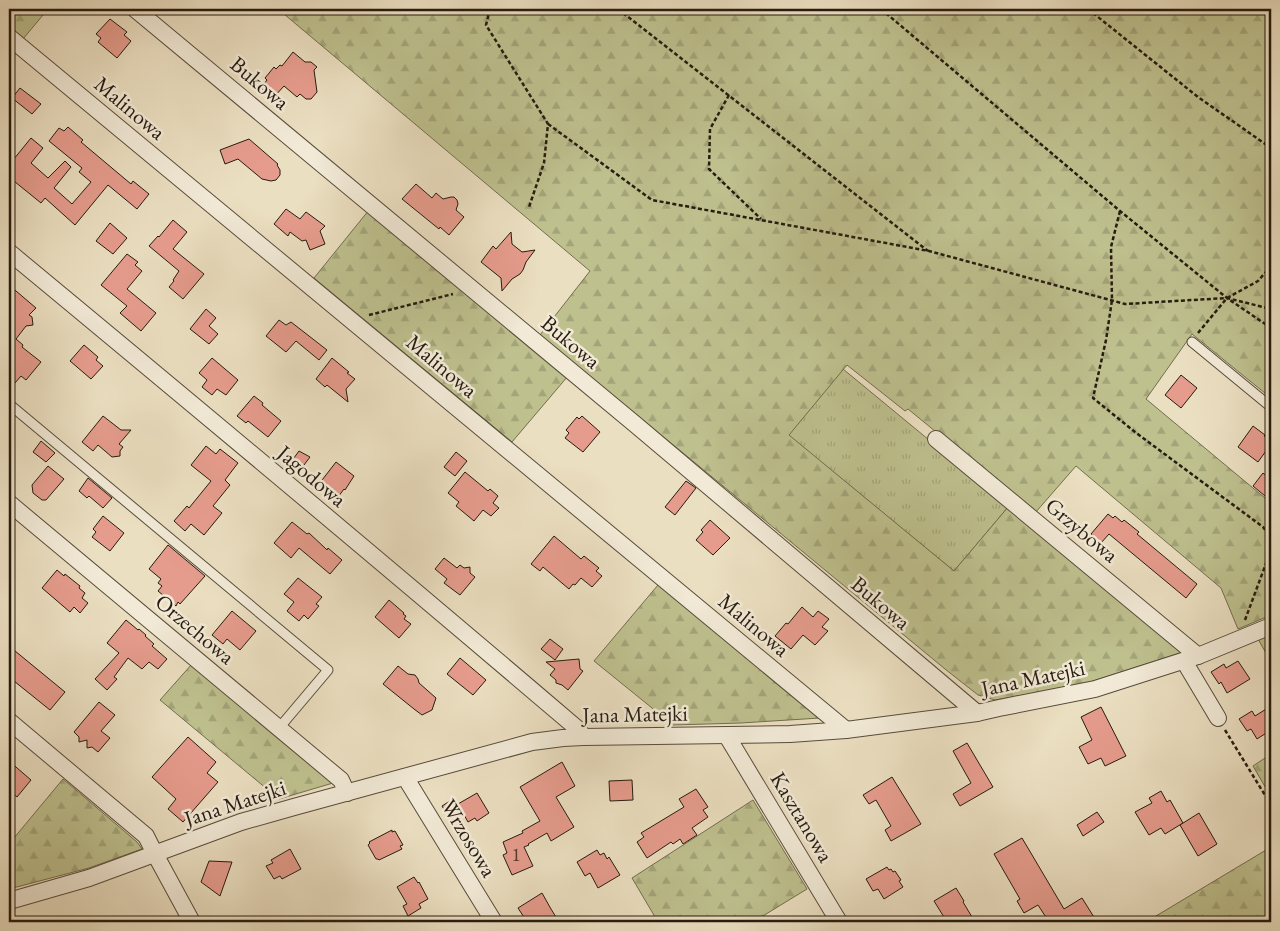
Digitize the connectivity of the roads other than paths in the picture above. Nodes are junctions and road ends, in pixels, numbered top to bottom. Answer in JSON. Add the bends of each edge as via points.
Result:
{"nodes":[{"id":1,"x":135,"y":9,"type":"edge"},
{"id":2,"x":9,"y":37,"type":"edge"},
{"id":3,"x":9,"y":252,"type":"edge"},
{"id":4,"x":1192,"y":342,"type":"road end"},
{"id":5,"x":9,"y":404,"type":"edge"},
{"id":6,"x":1271,"y":407,"type":"edge"},
{"id":7,"x":936,"y":439,"type":"dead end"},
{"id":8,"x":9,"y":503,"type":"edge"},
{"id":9,"x":1271,"y":626,"type":"edge"},
{"id":10,"x":1191,"y":658,"type":"junction"},
{"id":11,"x":977,"y":713,"type":"junction"},
{"id":12,"x":1218,"y":718,"type":"road end"},
{"id":13,"x":9,"y":720,"type":"edge"},
{"id":14,"x":280,"y":728,"type":"junction"},
{"id":15,"x":846,"y":730,"type":"junction"},
{"id":16,"x":727,"y":736,"type":"junction"},
{"id":17,"x":583,"y":737,"type":"junction"},
{"id":18,"x":405,"y":777,"type":"junction"},
{"id":19,"x":347,"y":793,"type":"junction"},
{"id":20,"x":155,"y":854,"type":"junction"},
{"id":21,"x":9,"y":901,"type":"edge"},
{"id":22,"x":192,"y":922,"type":"edge"},
{"id":23,"x":494,"y":922,"type":"edge"},
{"id":24,"x":838,"y":922,"type":"edge"}],
"edges":[{"from":1,"to":11,"type":"street","name":"Bukowa"},
{"from":2,"to":15,"type":"street","name":"Malinowa"},
{"from":3,"to":17,"type":"street","name":"Jagodowa","via":[[492,656],[579,730]]},
{"from":4,"to":6,"type":"lane"},
{"from":5,"to":14,"type":"lane","via":[[328,670]]},
{"from":7,"to":10,"type":"street","name":"Grzybowa"},
{"from":8,"to":14,"type":"street","name":"Orzechowa"},
{"from":9,"to":10,"type":"street","name":"Jana Matejki"},
{"from":10,"to":11,"type":"street","name":"Jana Matejki","via":[[1095,689]]},
{"from":10,"to":12,"type":"street","name":"Grzybowa"},
{"from":11,"to":15,"type":"street","name":"Jana Matejki"},
{"from":13,"to":20,"type":"street","via":[[146,836]]},
{"from":14,"to":19,"type":"street","name":"Orzechowa","via":[[341,780]]},
{"from":15,"to":16,"type":"street","name":"Jana Matejki"},
{"from":16,"to":17,"type":"street","name":"Jana Matejki"},
{"from":16,"to":24,"type":"street","name":"Kasztanowa"},
{"from":17,"to":18,"type":"street","name":"Jana Matejki","via":[[532,742]]},
{"from":18,"to":19,"type":"street","name":"Jana Matejki"},
{"from":18,"to":23,"type":"street","name":"Wrzosowa"},
{"from":19,"to":20,"type":"street","name":"Jana Matejki","via":[[241,822]]},
{"from":20,"to":21,"type":"street","name":"Jana Matejki"},
{"from":20,"to":22,"type":"street"}]}
